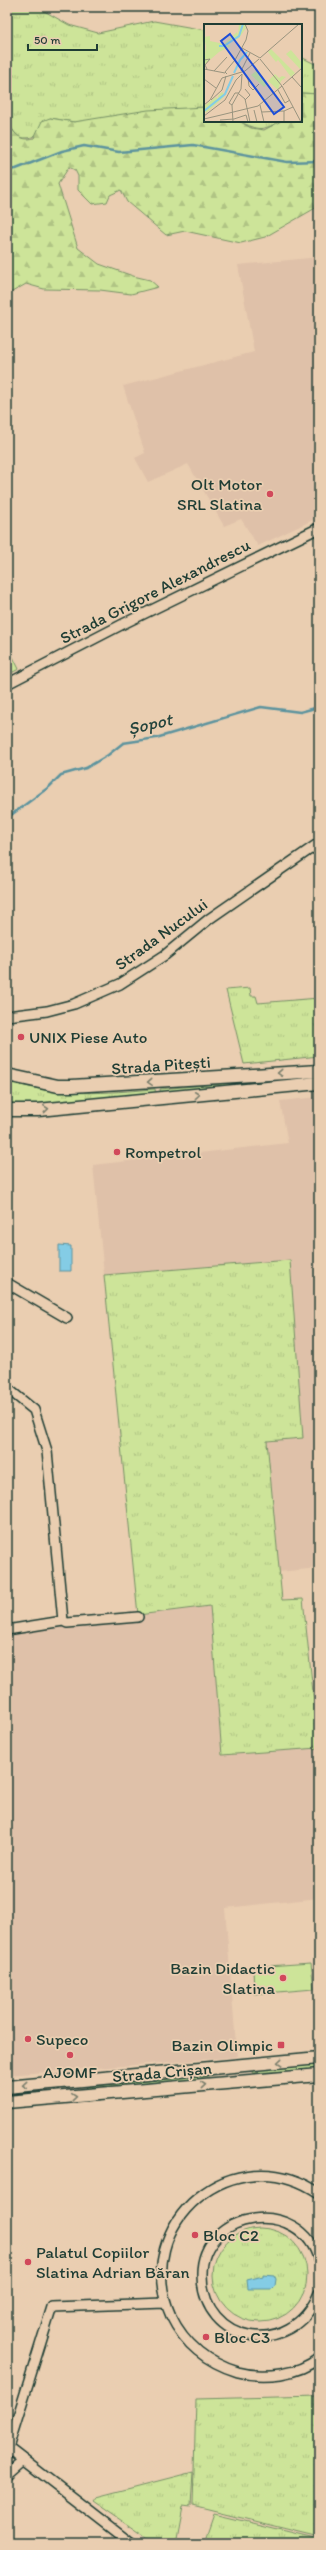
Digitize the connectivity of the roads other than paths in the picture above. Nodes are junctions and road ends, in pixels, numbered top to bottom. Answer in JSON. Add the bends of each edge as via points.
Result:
{"nodes":[{"id":1,"x":319,"y":528,"type":"edge"},
{"id":2,"x":7,"y":684,"type":"edge"},
{"id":3,"x":319,"y":843,"type":"edge"},
{"id":4,"x":7,"y":1016,"type":"edge"},
{"id":5,"x":319,"y":1071,"type":"edge"},
{"id":6,"x":7,"y":1075,"type":"edge"},
{"id":7,"x":319,"y":1083,"type":"edge"},
{"id":8,"x":7,"y":1110,"type":"edge"},
{"id":9,"x":7,"y":1283,"type":"edge"},
{"id":10,"x":68,"y":1318,"type":"dead end"},
{"id":11,"x":7,"y":1388,"type":"edge"},
{"id":12,"x":138,"y":1617,"type":"dead end"},
{"id":13,"x":63,"y":1621,"type":"junction"},
{"id":14,"x":7,"y":1630,"type":"edge"},
{"id":15,"x":319,"y":2058,"type":"edge"},
{"id":16,"x":319,"y":2075,"type":"edge"},
{"id":17,"x":7,"y":2087,"type":"edge"},
{"id":18,"x":7,"y":2102,"type":"edge"},
{"id":19,"x":319,"y":2193,"type":"edge"},
{"id":20,"x":319,"y":2261,"type":"edge"},
{"id":21,"x":319,"y":2294,"type":"edge"},
{"id":22,"x":166,"y":2303,"type":"junction"},
{"id":23,"x":319,"y":2358,"type":"edge"},
{"id":24,"x":8,"y":2448,"type":"edge"},
{"id":25,"x":23,"y":2461,"type":"junction"},
{"id":26,"x":7,"y":2475,"type":"edge"},
{"id":27,"x":132,"y":2543,"type":"edge"}],
"edges":[{"from":1,"to":2,"type":"street","name":"Strada Grigore Alexandrescu"},
{"from":3,"to":4,"type":"street","name":"Strada Nucului","via":[[209,919],[165,955],[120,984],[74,1004]]},
{"from":5,"to":6,"type":"main road","name":"Strada Pitești","one_way":true,"via":[[87,1086],[58,1086]]},
{"from":8,"to":7,"type":"main road","name":"Strada Pitești","one_way":true,"via":[[38,1110]]},
{"from":9,"to":10,"type":"street"},
{"from":11,"to":13,"type":"street","via":[[34,1410],[48,1451]]},
{"from":12,"to":13,"type":"street","via":[[67,1624]]},
{"from":13,"to":14,"type":"street"},
{"from":15,"to":17,"type":"main road","name":"Strada Crișan","one_way":true},
{"from":18,"to":16,"type":"main road","name":"Strada Crișan","one_way":true},
{"from":19,"to":22,"type":"street","via":[[305,2183],[284,2176],[262,2173],[227,2180],[198,2196],[170,2233],[163,2256],[161,2280]]},
{"from":20,"to":21,"type":"street","via":[[312,2244],[302,2232],[274,2218],[259,2217],[242,2220],[213,2241],[205,2257],[202,2274],[203,2292],[221,2321],[235,2331],[252,2336],[286,2332],[302,2322],[313,2308]]},
{"from":22,"to":23,"type":"street","via":[[178,2329],[196,2351],[220,2366],[248,2374],[277,2375],[297,2370]]},
{"from":22,"to":24,"type":"street","via":[[52,2307]]},
{"from":24,"to":25,"type":"street"},
{"from":25,"to":26,"type":"street"},
{"from":25,"to":27,"type":"street"}]}
